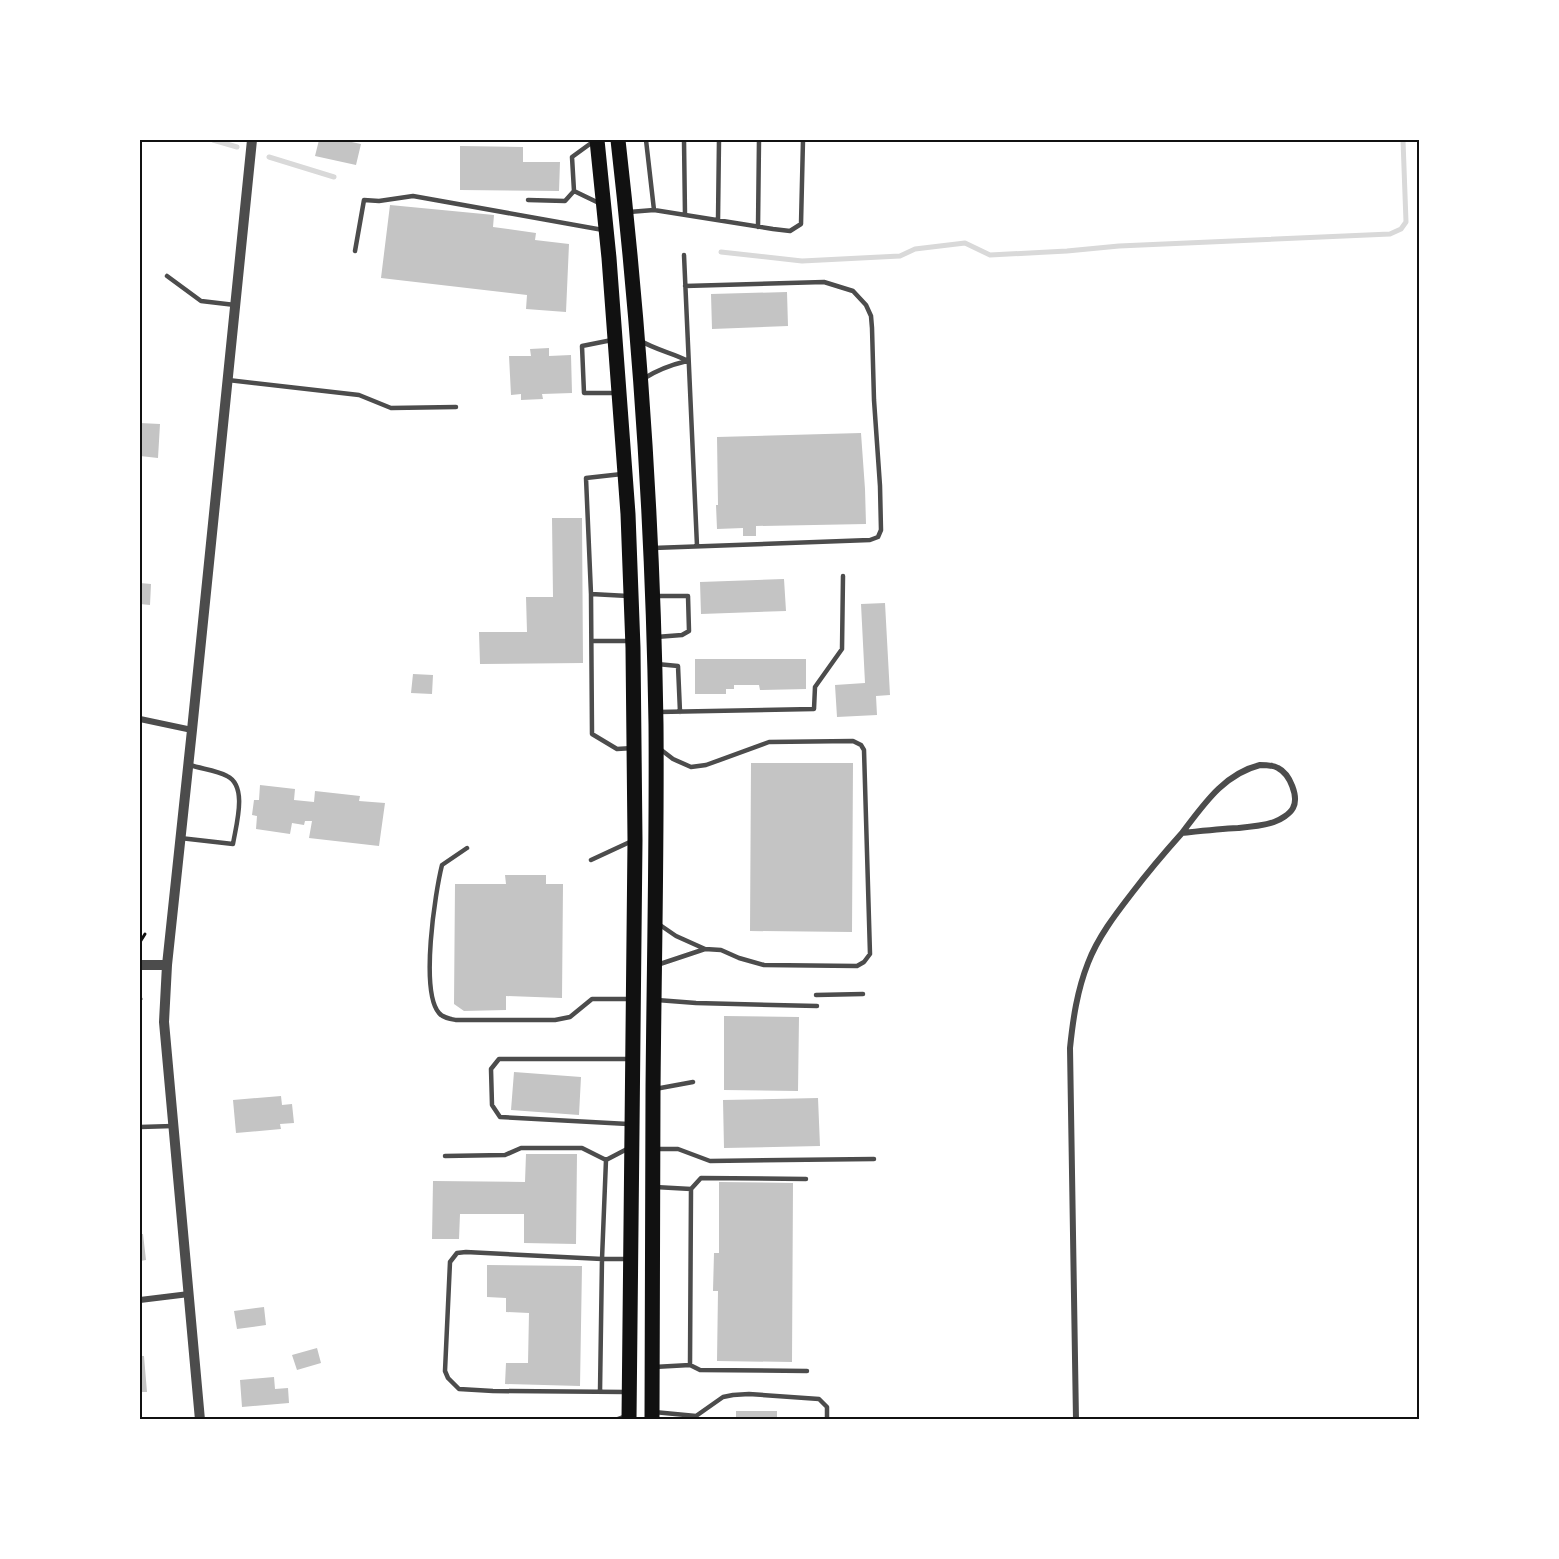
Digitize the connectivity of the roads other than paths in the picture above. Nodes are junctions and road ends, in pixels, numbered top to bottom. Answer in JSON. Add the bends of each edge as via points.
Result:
{"nodes":[{"id":1,"x":252,"y":140,"type":"edge"},
{"id":2,"x":596,"y":140,"type":"edge"},
{"id":3,"x":618,"y":140,"type":"edge"},
{"id":4,"x":646,"y":140,"type":"edge"},
{"id":5,"x":684,"y":140,"type":"edge"},
{"id":6,"x":719,"y":140,"type":"edge"},
{"id":7,"x":759,"y":140,"type":"edge"},
{"id":8,"x":803,"y":140,"type":"edge"},
{"id":9,"x":574,"y":191,"type":"junction"},
{"id":10,"x":528,"y":200,"type":"dead end"},
{"id":11,"x":604,"y":205,"type":"junction"},
{"id":12,"x":654,"y":210,"type":"junction"},
{"id":13,"x":626,"y":212,"type":"junction"},
{"id":14,"x":685,"y":215,"type":"junction"},
{"id":15,"x":718,"y":220,"type":"junction"},
{"id":16,"x":758,"y":227,"type":"junction"},
{"id":17,"x":607,"y":230,"type":"junction"},
{"id":18,"x":355,"y":251,"type":"dead end"},
{"id":19,"x":684,"y":255,"type":"dead end"},
{"id":20,"x":167,"y":276,"type":"dead end"},
{"id":21,"x":685,"y":286,"type":"junction"},
{"id":22,"x":235,"y":305,"type":"junction"},
{"id":23,"x":615,"y":339,"type":"junction"},
{"id":24,"x":637,"y":339,"type":"junction"},
{"id":25,"x":688,"y":361,"type":"junction"},
{"id":26,"x":228,"y":380,"type":"junction"},
{"id":27,"x":640,"y":380,"type":"junction"},
{"id":28,"x":619,"y":393,"type":"junction"},
{"id":29,"x":456,"y":408,"type":"dead end"},
{"id":30,"x":625,"y":474,"type":"junction"},
{"id":31,"x":697,"y":546,"type":"junction"},
{"id":32,"x":650,"y":548,"type":"junction"},
{"id":33,"x":843,"y":576,"type":"dead end"},
{"id":34,"x":591,"y":594,"type":"junction"},
{"id":35,"x":631,"y":596,"type":"junction"},
{"id":36,"x":652,"y":596,"type":"junction"},
{"id":37,"x":653,"y":637,"type":"junction"},
{"id":38,"x":592,"y":641,"type":"junction"},
{"id":39,"x":633,"y":641,"type":"junction"},
{"id":40,"x":654,"y":664,"type":"junction"},
{"id":41,"x":655,"y":712,"type":"junction"},
{"id":42,"x":680,"y":712,"type":"junction"},
{"id":43,"x":140,"y":719,"type":"edge"},
{"id":44,"x":192,"y":730,"type":"junction"},
{"id":45,"x":656,"y":745,"type":"junction"},
{"id":46,"x":634,"y":748,"type":"junction"},
{"id":47,"x":188,"y":765,"type":"junction"},
{"id":48,"x":1182,"y":833,"type":"junction"},
{"id":49,"x":180,"y":838,"type":"junction"},
{"id":50,"x":634,"y":840,"type":"junction"},
{"id":51,"x":467,"y":848,"type":"dead end"},
{"id":52,"x":591,"y":860,"type":"dead end"},
{"id":53,"x":656,"y":922,"type":"junction"},
{"id":54,"x":705,"y":949,"type":"junction"},
{"id":55,"x":140,"y":965,"type":"edge"},
{"id":56,"x":167,"y":965,"type":"junction"},
{"id":57,"x":655,"y":966,"type":"junction"},
{"id":58,"x":863,"y":994,"type":"dead end"},
{"id":59,"x":816,"y":995,"type":"dead end"},
{"id":60,"x":633,"y":999,"type":"junction"},
{"id":61,"x":655,"y":1000,"type":"junction"},
{"id":62,"x":817,"y":1006,"type":"dead end"},
{"id":63,"x":632,"y":1059,"type":"junction"},
{"id":64,"x":693,"y":1082,"type":"dead end"},
{"id":65,"x":653,"y":1089,"type":"junction"},
{"id":66,"x":632,"y":1125,"type":"junction"},
{"id":67,"x":174,"y":1126,"type":"junction"},
{"id":68,"x":140,"y":1127,"type":"edge"},
{"id":69,"x":631,"y":1147,"type":"junction"},
{"id":70,"x":653,"y":1149,"type":"junction"},
{"id":71,"x":445,"y":1156,"type":"dead end"},
{"id":72,"x":874,"y":1159,"type":"dead end"},
{"id":73,"x":606,"y":1160,"type":"junction"},
{"id":74,"x":806,"y":1179,"type":"dead end"},
{"id":75,"x":653,"y":1187,"type":"junction"},
{"id":76,"x":691,"y":1189,"type":"junction"},
{"id":77,"x":630,"y":1258,"type":"junction"},
{"id":78,"x":602,"y":1259,"type":"junction"},
{"id":79,"x":190,"y":1294,"type":"junction"},
{"id":80,"x":140,"y":1300,"type":"edge"},
{"id":81,"x":690,"y":1365,"type":"junction"},
{"id":82,"x":651,"y":1367,"type":"junction"},
{"id":83,"x":807,"y":1371,"type":"dead end"},
{"id":84,"x":600,"y":1392,"type":"junction"},
{"id":85,"x":629,"y":1392,"type":"junction"},
{"id":86,"x":652,"y":1416,"type":"edge"},
{"id":87,"x":624,"y":1418,"type":"edge"},
{"id":88,"x":696,"y":1418,"type":"edge"},
{"id":89,"x":201,"y":1419,"type":"edge"},
{"id":90,"x":827,"y":1419,"type":"edge"},
{"id":91,"x":1076,"y":1419,"type":"edge"}],
"edges":[{"from":1,"to":22,"type":"street"},
{"from":2,"to":9,"type":"lane","via":[[572,157]]},
{"from":2,"to":11,"type":"main road"},
{"from":3,"to":13,"type":"main road"},
{"from":4,"to":12,"type":"lane"},
{"from":5,"to":14,"type":"lane"},
{"from":6,"to":15,"type":"lane"},
{"from":7,"to":16,"type":"lane"},
{"from":8,"to":16,"type":"lane","via":[[801,224],[790,231]]},
{"from":9,"to":10,"type":"lane","via":[[565,201]]},
{"from":9,"to":11,"type":"lane"},
{"from":11,"to":17,"type":"main road"},
{"from":12,"to":13,"type":"lane"},
{"from":12,"to":14,"type":"lane"},
{"from":13,"to":24,"type":"main road"},
{"from":14,"to":15,"type":"lane"},
{"from":15,"to":16,"type":"lane"},
{"from":17,"to":18,"type":"lane","via":[[413,196],[364,200]]},
{"from":17,"to":23,"type":"main road"},
{"from":19,"to":21,"type":"lane"},
{"from":20,"to":22,"type":"lane","via":[[201,301]]},
{"from":21,"to":25,"type":"lane"},
{"from":21,"to":31,"type":"lane","via":[[824,282],[854,291],[871,316],[880,486],[881,530],[878,537],[870,540]]},
{"from":22,"to":26,"type":"street"},
{"from":23,"to":28,"type":"main road"},
{"from":23,"to":28,"type":"lane","via":[[582,346],[584,393]]},
{"from":24,"to":25,"type":"lane"},
{"from":24,"to":27,"type":"main road"},
{"from":25,"to":27,"type":"lane","via":[[671,364]]},
{"from":25,"to":31,"type":"lane"},
{"from":26,"to":29,"type":"lane","via":[[359,395],[391,408]]},
{"from":26,"to":44,"type":"street"},
{"from":27,"to":32,"type":"main road"},
{"from":28,"to":30,"type":"main road"},
{"from":30,"to":34,"type":"lane","via":[[586,478]]},
{"from":30,"to":35,"type":"main road"},
{"from":31,"to":32,"type":"lane"},
{"from":32,"to":36,"type":"main road"},
{"from":33,"to":42,"type":"lane","via":[[842,650],[815,687],[814,709]]},
{"from":34,"to":35,"type":"lane"},
{"from":34,"to":38,"type":"lane"},
{"from":35,"to":39,"type":"main road"},
{"from":36,"to":37,"type":"main road"},
{"from":36,"to":37,"type":"lane","via":[[688,596],[689,631]]},
{"from":37,"to":40,"type":"main road"},
{"from":38,"to":39,"type":"lane"},
{"from":38,"to":46,"type":"lane","via":[[592,734],[617,749]]},
{"from":39,"to":46,"type":"main road"},
{"from":40,"to":41,"type":"main road"},
{"from":40,"to":42,"type":"lane","via":[[678,666]]},
{"from":41,"to":42,"type":"lane"},
{"from":41,"to":45,"type":"main road"},
{"from":43,"to":44,"type":"street"},
{"from":44,"to":47,"type":"street"},
{"from":45,"to":53,"type":"main road"},
{"from":45,"to":54,"type":"lane","via":[[691,767],[769,742],[853,741],[864,750],[870,954],[864,962],[857,966],[764,965],[721,950]]},
{"from":46,"to":50,"type":"main road"},
{"from":47,"to":49,"type":"street"},
{"from":47,"to":49,"type":"lane","via":[[229,776],[240,798],[233,844]]},
{"from":48,"to":48,"type":"street","via":[[1276,822],[1293,808],[1288,776],[1269,765],[1247,768],[1207,800]]},
{"from":48,"to":91,"type":"street","via":[[1098,941],[1073,1015],[1070,1048]]},
{"from":49,"to":56,"type":"street"},
{"from":50,"to":52,"type":"lane"},
{"from":50,"to":60,"type":"main road"},
{"from":51,"to":60,"type":"lane","via":[[442,865],[437,884],[430,972],[433,1001],[439,1013],[456,1020],[555,1020],[570,1017],[592,999]]},
{"from":53,"to":54,"type":"lane"},
{"from":53,"to":57,"type":"main road"},
{"from":54,"to":57,"type":"lane"},
{"from":55,"to":56,"type":"street"},
{"from":56,"to":67,"type":"street","via":[[164,1022]]},
{"from":57,"to":61,"type":"main road"},
{"from":58,"to":59,"type":"lane"},
{"from":60,"to":63,"type":"main road"},
{"from":61,"to":62,"type":"lane"},
{"from":61,"to":65,"type":"main road"},
{"from":63,"to":66,"type":"main road"},
{"from":63,"to":66,"type":"lane","via":[[499,1059],[491,1069],[492,1105],[500,1117]]},
{"from":64,"to":65,"type":"lane"},
{"from":65,"to":70,"type":"main road"},
{"from":66,"to":69,"type":"main road"},
{"from":67,"to":68,"type":"lane"},
{"from":67,"to":79,"type":"street"},
{"from":69,"to":73,"type":"lane"},
{"from":69,"to":77,"type":"main road"},
{"from":70,"to":72,"type":"lane","via":[[678,1149],[710,1161]]},
{"from":70,"to":75,"type":"main road"},
{"from":71,"to":73,"type":"lane","via":[[505,1155],[521,1148],[582,1148]]},
{"from":73,"to":78,"type":"lane"},
{"from":74,"to":76,"type":"lane","via":[[701,1178]]},
{"from":75,"to":76,"type":"lane"},
{"from":75,"to":82,"type":"main road"},
{"from":76,"to":81,"type":"lane"},
{"from":77,"to":78,"type":"lane"},
{"from":77,"to":85,"type":"main road"},
{"from":78,"to":84,"type":"lane"},
{"from":78,"to":84,"type":"lane","via":[[457,1253],[450,1262],[445,1371],[459,1389]]},
{"from":79,"to":80,"type":"street"},
{"from":79,"to":89,"type":"street"},
{"from":81,"to":82,"type":"lane"},
{"from":81,"to":83,"type":"lane","via":[[700,1370]]},
{"from":82,"to":86,"type":"main road"},
{"from":84,"to":85,"type":"lane"},
{"from":85,"to":87,"type":"main road"},
{"from":86,"to":88,"type":"lane"},
{"from":88,"to":90,"type":"lane","via":[[723,1397],[749,1394],[819,1399],[827,1407]]}]}
